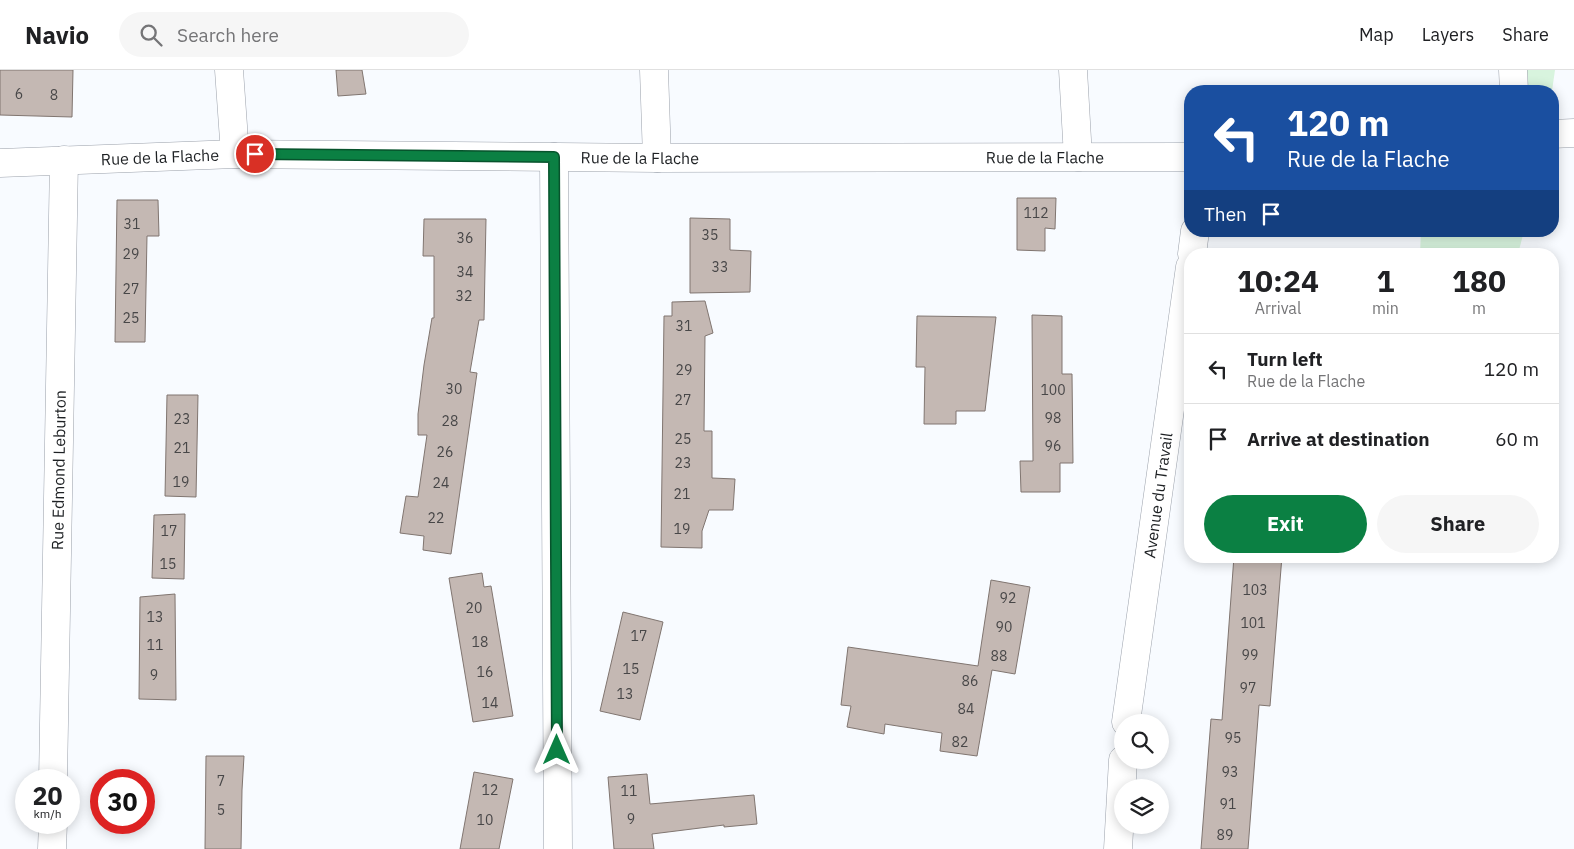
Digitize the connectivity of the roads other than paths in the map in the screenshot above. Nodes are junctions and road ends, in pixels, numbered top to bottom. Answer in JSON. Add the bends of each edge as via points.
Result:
{"nodes":[{"id":1,"x":229,"y":70,"type":"edge"},
{"id":2,"x":654,"y":70,"type":"edge"},
{"id":3,"x":1073,"y":70,"type":"edge"},
{"id":4,"x":1514,"y":70,"type":"edge"},
{"id":5,"x":1514,"y":85,"type":"edge"},
{"id":6,"x":1574,"y":133,"type":"edge"},
{"id":7,"x":1559,"y":134,"type":"edge"},
{"id":8,"x":235,"y":154,"type":"junction"},
{"id":9,"x":554,"y":157,"type":"junction"},
{"id":10,"x":1078,"y":157,"type":"junction"},
{"id":11,"x":1184,"y":157,"type":"edge"},
{"id":12,"x":658,"y":158,"type":"junction"},
{"id":13,"x":64,"y":160,"type":"junction"},
{"id":14,"x":0,"y":163,"type":"edge"},
{"id":15,"x":1184,"y":310,"type":"edge"},
{"id":16,"x":1127,"y":714,"type":"edge"},
{"id":17,"x":53,"y":769,"type":"edge"},
{"id":18,"x":1122,"y":769,"type":"edge"},
{"id":19,"x":52,"y":834,"type":"edge"},
{"id":20,"x":52,"y":849,"type":"edge"},
{"id":21,"x":558,"y":849,"type":"edge"},
{"id":22,"x":1118,"y":849,"type":"edge"}],
"edges":[{"from":1,"to":8,"type":"street"},
{"from":2,"to":12,"type":"street"},
{"from":3,"to":10,"type":"street"},
{"from":4,"to":5,"type":"street"},
{"from":6,"to":7,"type":"street"},
{"from":8,"to":9,"type":"street","name":"Rue de la Flache"},
{"from":8,"to":13,"type":"street","name":"Rue de la Flache"},
{"from":9,"to":12,"type":"street","name":"Rue de la Flache"},
{"from":9,"to":21,"type":"street"},
{"from":10,"to":11,"type":"street","name":"Rue de la Flache"},
{"from":10,"to":12,"type":"street","name":"Rue de la Flache"},
{"from":13,"to":14,"type":"street","name":"Rue de la Flache"},
{"from":13,"to":17,"type":"street","name":"Rue Edmond Leburton"},
{"from":15,"to":16,"type":"street","name":"Avenue du Travail"},
{"from":18,"to":22,"type":"street"},
{"from":19,"to":20,"type":"street"}]}
